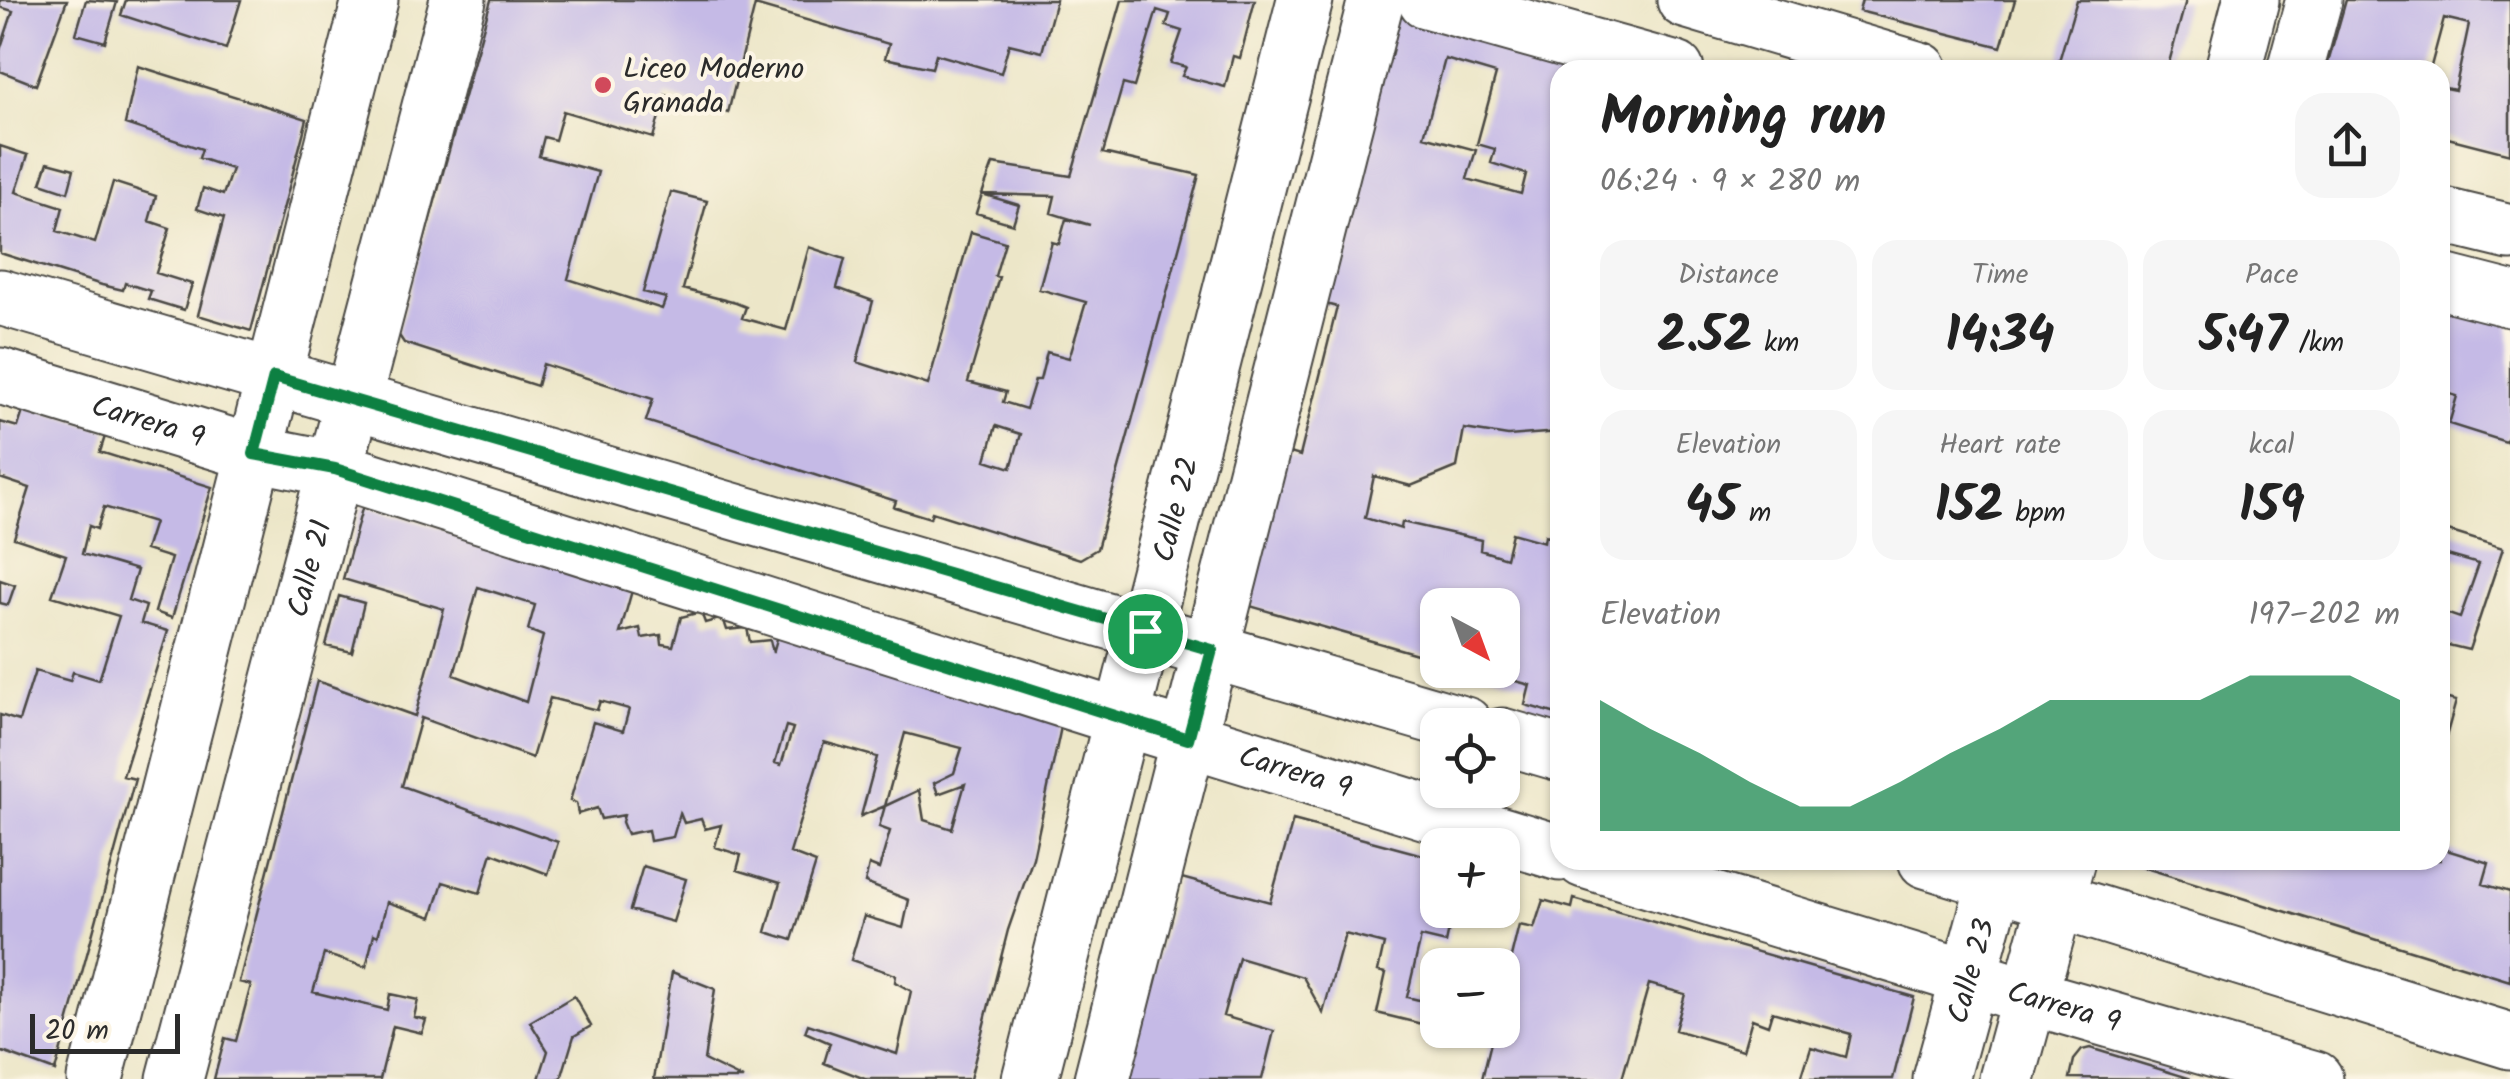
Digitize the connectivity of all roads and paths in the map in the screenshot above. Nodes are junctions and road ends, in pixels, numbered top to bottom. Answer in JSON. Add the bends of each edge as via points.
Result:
{"nodes":[{"id":1,"x":370,"y":0,"type":"edge"},
{"id":2,"x":458,"y":0,"type":"edge"},
{"id":3,"x":1305,"y":0,"type":"edge"},
{"id":4,"x":1376,"y":0,"type":"edge"},
{"id":5,"x":1426,"y":0,"type":"edge"},
{"id":6,"x":1684,"y":0,"type":"edge"},
{"id":7,"x":2251,"y":0,"type":"edge"},
{"id":8,"x":2314,"y":0,"type":"edge"},
{"id":9,"x":1640,"y":60,"type":"edge"},
{"id":10,"x":1886,"y":60,"type":"edge"},
{"id":11,"x":2236,"y":60,"type":"edge"},
{"id":12,"x":2298,"y":60,"type":"edge"},
{"id":13,"x":2450,"y":217,"type":"edge"},
{"id":14,"x":2510,"y":232,"type":"edge"},
{"id":15,"x":2450,"y":284,"type":"edge"},
{"id":16,"x":0,"y":297,"type":"edge"},
{"id":17,"x":2510,"y":300,"type":"edge"},
{"id":18,"x":0,"y":376,"type":"edge"},
{"id":19,"x":274,"y":377,"type":"junction"},
{"id":20,"x":353,"y":400,"type":"junction"},
{"id":21,"x":254,"y":454,"type":"junction"},
{"id":22,"x":335,"y":469,"type":"junction"},
{"id":23,"x":1145,"y":631,"type":"junction"},
{"id":24,"x":1212,"y":650,"type":"junction"},
{"id":25,"x":1420,"y":711,"type":"edge"},
{"id":26,"x":1122,"y":718,"type":"junction"},
{"id":27,"x":1188,"y":739,"type":"junction"},
{"id":28,"x":1520,"y":741,"type":"edge"},
{"id":29,"x":1550,"y":750,"type":"edge"},
{"id":30,"x":1550,"y":849,"type":"edge"},
{"id":31,"x":1617,"y":870,"type":"edge"},
{"id":32,"x":1999,"y":870,"type":"edge"},
{"id":33,"x":2062,"y":879,"type":"edge"},
{"id":34,"x":1968,"y":977,"type":"junction"},
{"id":35,"x":2028,"y":996,"type":"junction"},
{"id":36,"x":2510,"y":1040,"type":"edge"},
{"id":37,"x":95,"y":1079,"type":"edge"},
{"id":38,"x":175,"y":1079,"type":"edge"},
{"id":39,"x":1030,"y":1079,"type":"edge"},
{"id":40,"x":1102,"y":1079,"type":"edge"},
{"id":41,"x":1941,"y":1079,"type":"edge"},
{"id":42,"x":2007,"y":1079,"type":"edge"},
{"id":43,"x":2315,"y":1079,"type":"edge"}],
"edges":[{"from":1,"to":19,"type":"street"},
{"from":2,"to":20,"type":"street","name":"Calle 21"},
{"from":3,"to":23,"type":"street","name":"Calle 22"},
{"from":4,"to":24,"type":"street"},
{"from":5,"to":9,"type":"street"},
{"from":6,"to":10,"type":"street"},
{"from":7,"to":11,"type":"street"},
{"from":8,"to":12,"type":"street"},
{"from":13,"to":14,"type":"street"},
{"from":15,"to":17,"type":"street"},
{"from":16,"to":19,"type":"street"},
{"from":18,"to":21,"type":"street","name":"Carrera 9"},
{"from":19,"to":20,"type":"street"},
{"from":19,"to":21,"type":"street"},
{"from":20,"to":22,"type":"street","name":"Calle 21"},
{"from":20,"to":23,"type":"street"},
{"from":21,"to":22,"type":"street","name":"Carrera 9"},
{"from":21,"to":37,"type":"street"},
{"from":22,"to":26,"type":"street","name":"Carrera 9"},
{"from":22,"to":38,"type":"street","name":"Calle 21"},
{"from":23,"to":24,"type":"street"},
{"from":23,"to":26,"type":"street","name":"Calle 22"},
{"from":24,"to":25,"type":"street"},
{"from":24,"to":27,"type":"street"},
{"from":26,"to":27,"type":"street","name":"Carrera 9"},
{"from":26,"to":39,"type":"street","name":"Calle 22"},
{"from":27,"to":30,"type":"street","name":"Carrera 9"},
{"from":27,"to":40,"type":"street"},
{"from":28,"to":29,"type":"street"},
{"from":31,"to":34,"type":"street","name":"Carrera 9"},
{"from":32,"to":33,"type":"street"},
{"from":32,"to":34,"type":"street","name":"Calle 23"},
{"from":33,"to":35,"type":"street","name":"Calle 23"},
{"from":33,"to":36,"type":"street"},
{"from":34,"to":35,"type":"street","name":"Carrera 9"},
{"from":34,"to":41,"type":"street","name":"Calle 23"},
{"from":35,"to":42,"type":"street","name":"Calle 23"},
{"from":35,"to":43,"type":"street","name":"Carrera 9"}]}
